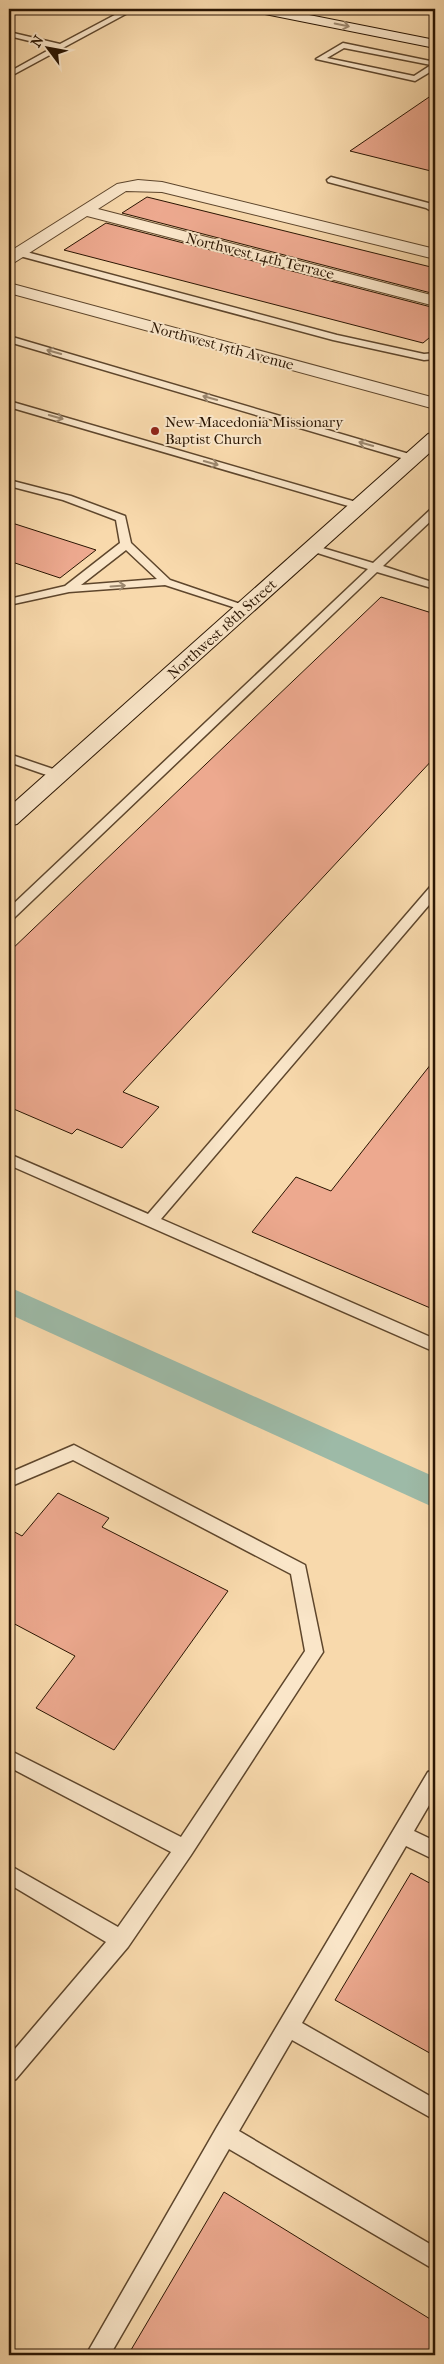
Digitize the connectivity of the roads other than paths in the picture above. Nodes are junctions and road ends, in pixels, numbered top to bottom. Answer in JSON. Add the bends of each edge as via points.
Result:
{"nodes":[{"id":1,"x":131,"y":9,"type":"edge"},
{"id":2,"x":260,"y":9,"type":"edge"},
{"id":3,"x":430,"y":9,"type":"edge"},
{"id":4,"x":435,"y":10,"type":"edge"},
{"id":5,"x":9,"y":34,"type":"edge"},
{"id":6,"x":435,"y":44,"type":"edge"},
{"id":7,"x":62,"y":46,"type":"junction"},
{"id":8,"x":435,"y":65,"type":"edge"},
{"id":9,"x":9,"y":75,"type":"edge"},
{"id":10,"x":331,"y":180,"type":"dead end"},
{"id":11,"x":435,"y":210,"type":"edge"},
{"id":12,"x":85,"y":211,"type":"junction"},
{"id":13,"x":435,"y":254,"type":"edge"},
{"id":14,"x":14,"y":256,"type":"edge"},
{"id":15,"x":9,"y":288,"type":"edge"},
{"id":16,"x":435,"y":301,"type":"edge"},
{"id":17,"x":9,"y":339,"type":"edge"},
{"id":18,"x":435,"y":356,"type":"edge"},
{"id":19,"x":9,"y":404,"type":"edge"},
{"id":20,"x":435,"y":404,"type":"edge"},
{"id":21,"x":435,"y":438,"type":"edge"},
{"id":22,"x":412,"y":458,"type":"junction"},
{"id":23,"x":9,"y":483,"type":"edge"},
{"id":24,"x":359,"y":506,"type":"junction"},
{"id":25,"x":435,"y":511,"type":"edge"},
{"id":26,"x":126,"y":544,"type":"junction"},
{"id":27,"x":312,"y":548,"type":"junction"},
{"id":28,"x":375,"y":568,"type":"junction"},
{"id":29,"x":166,"y":582,"type":"junction"},
{"id":30,"x":435,"y":586,"type":"edge"},
{"id":31,"x":69,"y":589,"type":"junction"},
{"id":32,"x":9,"y":602,"type":"edge"},
{"id":33,"x":246,"y":608,"type":"junction"},
{"id":34,"x":9,"y":758,"type":"edge"},
{"id":35,"x":58,"y":775,"type":"junction"},
{"id":36,"x":9,"y":819,"type":"edge"},
{"id":37,"x":435,"y":890,"type":"edge"},
{"id":38,"x":9,"y":915,"type":"edge"},
{"id":39,"x":9,"y":1160,"type":"edge"},
{"id":40,"x":151,"y":1222,"type":"junction"},
{"id":41,"x":435,"y":1346,"type":"edge"},
{"id":42,"x":9,"y":1480,"type":"edge"},
{"id":43,"x":9,"y":1758,"type":"edge"},
{"id":44,"x":435,"y":1778,"type":"edge"},
{"id":45,"x":403,"y":1834,"type":"junction"},
{"id":46,"x":184,"y":1849,"type":"junction"},
{"id":47,"x":435,"y":1851,"type":"edge"},
{"id":48,"x":9,"y":1874,"type":"edge"},
{"id":49,"x":121,"y":1940,"type":"junction"},
{"id":50,"x":290,"y":2027,"type":"junction"},
{"id":51,"x":9,"y":2072,"type":"edge"},
{"id":52,"x":435,"y":2110,"type":"edge"},
{"id":53,"x":225,"y":2135,"type":"junction"},
{"id":54,"x":435,"y":2259,"type":"edge"},
{"id":55,"x":97,"y":2355,"type":"edge"}],
"edges":[{"from":1,"to":7,"type":"lane"},
{"from":2,"to":6,"type":"street","one_way":true},
{"from":3,"to":4,"type":"lane"},
{"from":5,"to":7,"type":"lane"},
{"from":7,"to":9,"type":"lane"},
{"from":8,"to":8,"type":"lane","via":[[415,79],[320,59],[343,46]]},
{"from":10,"to":11,"type":"lane"},
{"from":12,"to":13,"type":"street","via":[[122,188],[138,185],[162,187]]},
{"from":12,"to":14,"type":"street"},
{"from":12,"to":16,"type":"street","name":"Northwest 14th Terrace"},
{"from":14,"to":18,"type":"lane","via":[[336,338],[424,357]]},
{"from":15,"to":20,"type":"street","name":"Northwest 15th Avenue"},
{"from":22,"to":17,"type":"lane","one_way":true},
{"from":19,"to":24,"type":"lane","one_way":true},
{"from":21,"to":22,"type":"street","name":"Northwest 18th Street"},
{"from":22,"to":24,"type":"street","name":"Northwest 18th Street"},
{"from":23,"to":26,"type":"lane","via":[[67,498],[120,518]]},
{"from":24,"to":27,"type":"street","name":"Northwest 18th Street"},
{"from":25,"to":28,"type":"lane"},
{"from":26,"to":29,"type":"lane"},
{"from":26,"to":31,"type":"lane"},
{"from":27,"to":28,"type":"lane"},
{"from":27,"to":33,"type":"street","name":"Northwest 18th Street"},
{"from":28,"to":30,"type":"lane"},
{"from":28,"to":38,"type":"lane"},
{"from":31,"to":29,"type":"lane","one_way":true},
{"from":29,"to":33,"type":"lane"},
{"from":31,"to":32,"type":"lane"},
{"from":33,"to":35,"type":"street","name":"Northwest 18th Street"},
{"from":34,"to":35,"type":"lane"},
{"from":35,"to":36,"type":"street","name":"Northwest 18th Street"},
{"from":37,"to":40,"type":"lane"},
{"from":39,"to":40,"type":"lane"},
{"from":40,"to":41,"type":"lane"},
{"from":42,"to":46,"type":"lane","via":[[74,1452],[299,1570],[314,1652]]},
{"from":43,"to":46,"type":"lane"},
{"from":44,"to":45,"type":"lane"},
{"from":45,"to":47,"type":"lane"},
{"from":45,"to":50,"type":"lane"},
{"from":46,"to":49,"type":"lane"},
{"from":48,"to":49,"type":"lane"},
{"from":49,"to":51,"type":"lane"},
{"from":50,"to":52,"type":"lane"},
{"from":50,"to":53,"type":"lane"},
{"from":53,"to":54,"type":"lane"},
{"from":53,"to":55,"type":"lane"}]}
